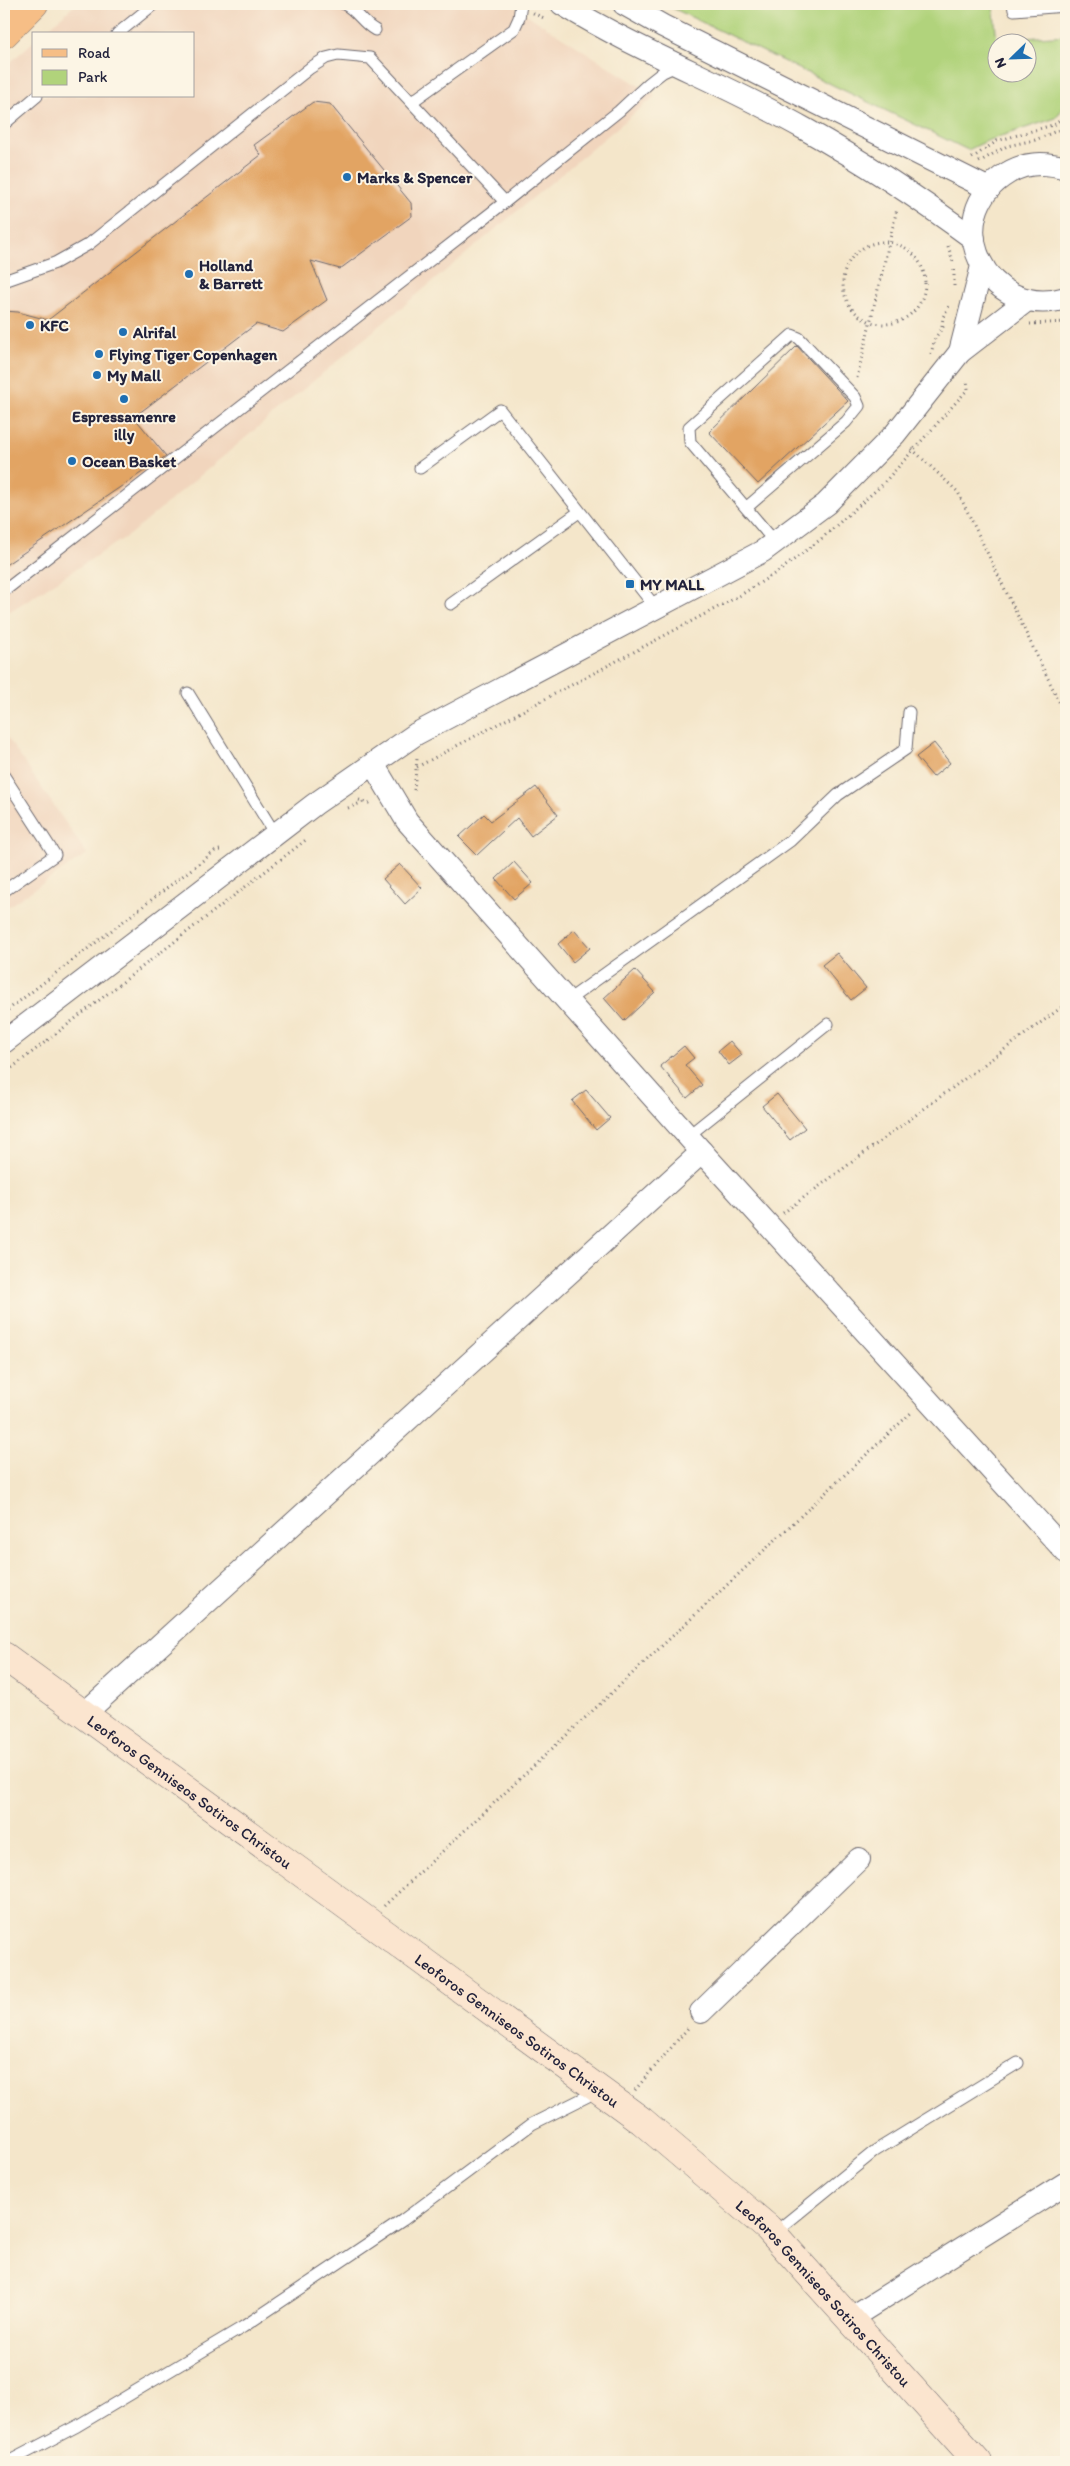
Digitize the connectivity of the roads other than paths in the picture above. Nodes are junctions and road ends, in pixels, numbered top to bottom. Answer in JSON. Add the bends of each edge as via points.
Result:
{"nodes":[{"id":1,"x":34,"y":4,"type":"edge"},
{"id":2,"x":154,"y":4,"type":"edge"},
{"id":3,"x":344,"y":4,"type":"edge"},
{"id":4,"x":521,"y":4,"type":"edge"},
{"id":5,"x":562,"y":4,"type":"edge"},
{"id":6,"x":624,"y":4,"type":"edge"},
{"id":7,"x":1013,"y":4,"type":"edge"},
{"id":8,"x":1066,"y":6,"type":"edge"},
{"id":9,"x":375,"y":30,"type":"dead end"},
{"id":10,"x":119,"y":32,"type":"edge"},
{"id":11,"x":4,"y":34,"type":"edge"},
{"id":12,"x":678,"y":66,"type":"junction"},
{"id":13,"x":35,"y":98,"type":"edge"},
{"id":14,"x":413,"y":101,"type":"junction"},
{"id":15,"x":4,"y":124,"type":"edge"},
{"id":16,"x":1062,"y":162,"type":"edge"},
{"id":17,"x":989,"y":189,"type":"junction"},
{"id":18,"x":506,"y":202,"type":"junction"},
{"id":19,"x":974,"y":239,"type":"junction"},
{"id":20,"x":982,"y":266,"type":"junction"},
{"id":21,"x":4,"y":280,"type":"edge"},
{"id":22,"x":1066,"y":298,"type":"edge"},
{"id":23,"x":1026,"y":300,"type":"junction"},
{"id":24,"x":960,"y":352,"type":"junction"},
{"id":25,"x":420,"y":468,"type":"dead end"},
{"id":26,"x":746,"y":508,"type":"junction"},
{"id":27,"x":579,"y":512,"type":"junction"},
{"id":28,"x":774,"y":542,"type":"junction"},
{"id":29,"x":4,"y":591,"type":"edge"},
{"id":30,"x":451,"y":604,"type":"dead end"},
{"id":31,"x":656,"y":608,"type":"junction"},
{"id":32,"x":188,"y":693,"type":"dead end"},
{"id":33,"x":909,"y":712,"type":"dead end"},
{"id":34,"x":373,"y":764,"type":"junction"},
{"id":35,"x":4,"y":776,"type":"edge"},
{"id":36,"x":275,"y":834,"type":"junction"},
{"id":37,"x":4,"y":891,"type":"edge"},
{"id":38,"x":567,"y":1001,"type":"junction"},
{"id":39,"x":828,"y":1024,"type":"dead end"},
{"id":40,"x":4,"y":1042,"type":"edge"},
{"id":41,"x":694,"y":1144,"type":"junction"},
{"id":42,"x":1066,"y":1552,"type":"edge"},
{"id":43,"x":4,"y":1656,"type":"edge"},
{"id":44,"x":84,"y":1714,"type":"junction"},
{"id":45,"x":859,"y":1859,"type":"dead end"},
{"id":46,"x":701,"y":2012,"type":"road end"},
{"id":47,"x":1018,"y":2063,"type":"dead end"},
{"id":48,"x":600,"y":2090,"type":"junction"},
{"id":49,"x":1066,"y":2183,"type":"edge"},
{"id":50,"x":773,"y":2234,"type":"junction"},
{"id":51,"x":851,"y":2318,"type":"junction"},
{"id":52,"x":8,"y":2462,"type":"edge"},
{"id":53,"x":978,"y":2462,"type":"edge"}],
"edges":[{"from":1,"to":11,"type":"main road"},
{"from":2,"to":10,"type":"lane"},
{"from":3,"to":9,"type":"lane"},
{"from":4,"to":14,"type":"lane","via":[[514,29]]},
{"from":5,"to":12,"type":"street"},
{"from":6,"to":17,"type":"street"},
{"from":7,"to":8,"type":"lane","via":[[1014,10]]},
{"from":12,"to":18,"type":"lane","via":[[649,83]]},
{"from":12,"to":19,"type":"street","via":[[804,128],[913,194]]},
{"from":13,"to":15,"type":"lane"},
{"from":14,"to":18,"type":"lane"},
{"from":14,"to":21,"type":"lane","via":[[370,58],[338,55],[326,58],[280,90],[89,244],[55,263]]},
{"from":16,"to":17,"type":"street","via":[[1026,165],[1001,177]]},
{"from":17,"to":19,"type":"street","via":[[976,211]]},
{"from":18,"to":29,"type":"lane"},
{"from":19,"to":20,"type":"street"},
{"from":20,"to":23,"type":"street","via":[[1000,288]]},
{"from":20,"to":24,"type":"street"},
{"from":22,"to":23,"type":"street"},
{"from":23,"to":24,"type":"street"},
{"from":24,"to":28,"type":"street","via":[[895,434],[826,504]]},
{"from":25,"to":27,"type":"lane","via":[[500,410]]},
{"from":26,"to":26,"type":"lane","via":[[690,442],[689,426],[792,335],[799,338],[855,396],[858,406],[846,422]]},
{"from":26,"to":28,"type":"lane"},
{"from":27,"to":30,"type":"lane"},
{"from":27,"to":31,"type":"lane"},
{"from":28,"to":31,"type":"street"},
{"from":31,"to":34,"type":"street","via":[[416,734]]},
{"from":32,"to":36,"type":"lane"},
{"from":33,"to":38,"type":"lane","via":[[906,749],[838,795],[790,842]]},
{"from":34,"to":36,"type":"street"},
{"from":34,"to":38,"type":"street","via":[[408,822]]},
{"from":35,"to":37,"type":"lane","via":[[55,855]]},
{"from":36,"to":40,"type":"street"},
{"from":38,"to":41,"type":"street"},
{"from":39,"to":41,"type":"lane"},
{"from":41,"to":42,"type":"street"},
{"from":41,"to":44,"type":"street"},
{"from":43,"to":44,"type":"main road","name":"Leoforos Genniseos Sotiros Christou"},
{"from":44,"to":48,"type":"main road","name":"Leoforos Genniseos Sotiros Christou"},
{"from":45,"to":46,"type":"street"},
{"from":47,"to":50,"type":"lane","via":[[875,2151]]},
{"from":48,"to":50,"type":"main road","name":"Leoforos Genniseos Sotiros Christou","via":[[642,2120]]},
{"from":48,"to":52,"type":"lane","via":[[532,2124],[403,2220],[243,2327],[77,2426]]},
{"from":49,"to":51,"type":"street"},
{"from":50,"to":51,"type":"main road","name":"Leoforos Genniseos Sotiros Christou"},
{"from":51,"to":53,"type":"main road","name":"Leoforos Genniseos Sotiros Christou"}]}
